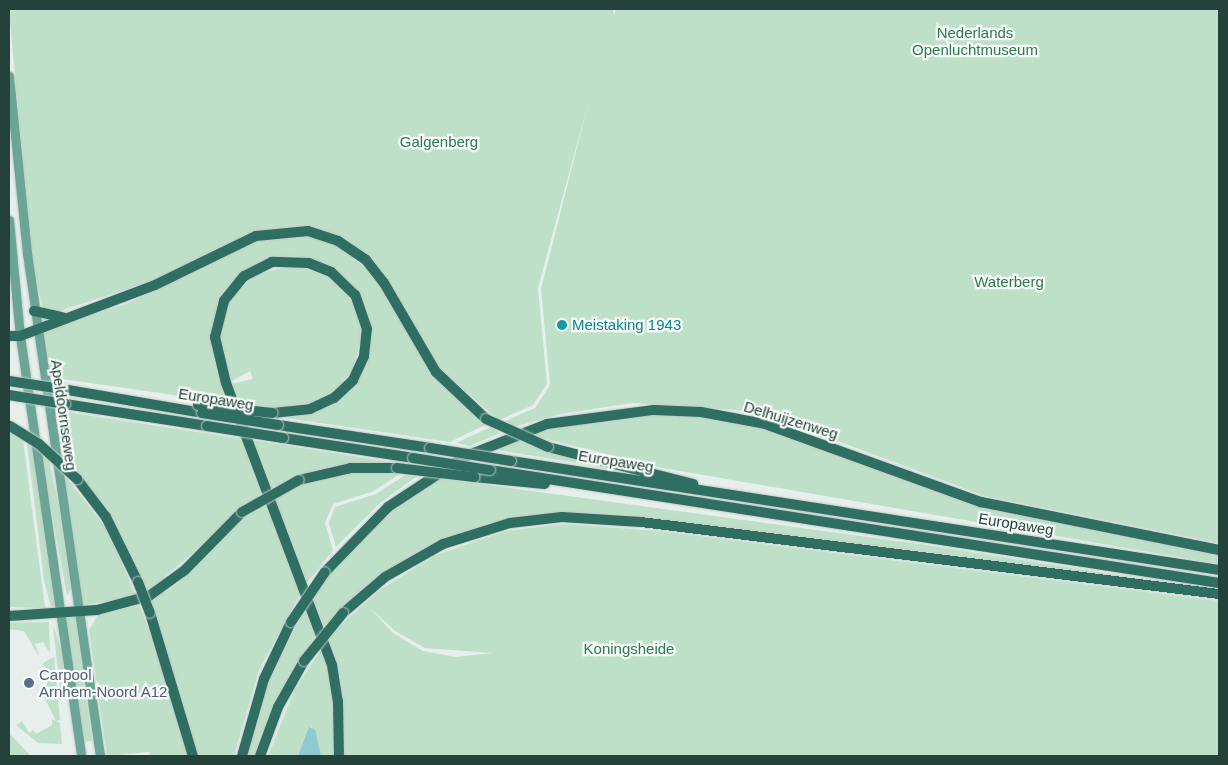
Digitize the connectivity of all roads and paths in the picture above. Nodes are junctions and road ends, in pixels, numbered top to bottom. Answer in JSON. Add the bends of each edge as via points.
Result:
{"nodes":[{"id":1,"x":9,"y":76,"type":"edge"},
{"id":2,"x":9,"y":220,"type":"edge"},
{"id":3,"x":34,"y":311,"type":"junction"},
{"id":4,"x":68,"y":316,"type":"junction"},
{"id":5,"x":37,"y":329,"type":"junction"},
{"id":6,"x":9,"y":336,"type":"edge"},
{"id":7,"x":20,"y":336,"type":"junction"},
{"id":8,"x":9,"y":381,"type":"edge"},
{"id":9,"x":9,"y":396,"type":"edge"},
{"id":10,"x":200,"y":409,"type":"junction"},
{"id":11,"x":9,"y":425,"type":"edge"},
{"id":12,"x":583,"y":484,"type":"junction"},
{"id":13,"x":720,"y":493,"type":"junction"},
{"id":14,"x":1219,"y":550,"type":"edge"},
{"id":15,"x":1219,"y":570,"type":"edge"},
{"id":16,"x":1219,"y":583,"type":"edge"},
{"id":17,"x":1219,"y":594,"type":"edge"},
{"id":18,"x":78,"y":609,"type":"junction"},
{"id":19,"x":59,"y":612,"type":"junction"},
{"id":20,"x":9,"y":616,"type":"edge"},
{"id":21,"x":100,"y":752,"type":"edge"},
{"id":22,"x":81,"y":753,"type":"edge"},
{"id":23,"x":193,"y":756,"type":"edge"},
{"id":24,"x":242,"y":756,"type":"edge"},
{"id":25,"x":260,"y":756,"type":"edge"},
{"id":26,"x":339,"y":756,"type":"edge"}],
"edges":[{"from":1,"to":3,"type":"main road","name":"Apeldoornseweg"},
{"from":2,"to":7,"type":"main road","name":"Apeldoornseweg"},
{"from":3,"to":4,"type":"highway","via":[[46,317]]},
{"from":3,"to":5,"type":"main road","name":"Apeldoornseweg"},
{"from":4,"to":5,"type":"highway"},
{"from":4,"to":13,"type":"highway","bridge":true,"via":[[155,285],[256,236],[287,230],[316,233],[342,243],[366,260],[436,372],[486,419],[548,447],[667,475]]},
{"from":5,"to":7,"type":"highway"},
{"from":5,"to":18,"type":"main road","name":"Apeldoornseweg"},
{"from":6,"to":7,"type":"highway"},
{"from":7,"to":19,"type":"main road","name":"Apeldoornseweg"},
{"from":8,"to":10,"type":"highway","name":"Europaweg","bridge":true},
{"from":9,"to":12,"type":"highway","name":"Europaweg","bridge":true},
{"from":10,"to":13,"type":"highway","name":"Europaweg","bridge":true,"via":[[278,425]]},
{"from":10,"to":26,"type":"highway","bridge":true,"via":[[273,413],[310,409],[334,398],[353,380],[364,356],[367,329],[355,295],[331,272],[309,262],[272,262],[244,276],[224,302],[215,337],[226,383],[332,665],[338,701]]},
{"from":11,"to":23,"type":"highway","bridge":true,"via":[[39,444],[77,479],[110,524],[150,613]]},
{"from":12,"to":16,"type":"highway","name":"Europaweg"},
{"from":12,"to":18,"type":"highway","bridge":true,"via":[[397,468],[351,468],[299,480],[242,512],[156,592],[130,603]]},
{"from":13,"to":15,"type":"highway","name":"Europaweg"},
{"from":14,"to":24,"type":"highway","name":"Delhuijzenweg","bridge":true,"via":[[981,502],[765,424],[701,412],[654,410],[547,424],[464,457],[388,507],[325,572],[291,622],[261,687]]},
{"from":17,"to":25,"type":"highway","bridge":true,"via":[[641,522],[562,517],[503,525],[443,544],[391,573],[343,613],[304,661],[278,707]]},
{"from":18,"to":19,"type":"highway"},
{"from":18,"to":21,"type":"main road","name":"Apeldoornseweg"},
{"from":19,"to":20,"type":"highway"},
{"from":19,"to":22,"type":"main road","name":"Apeldoornseweg"},
{"from":21,"to":22,"type":"main road"}]}
